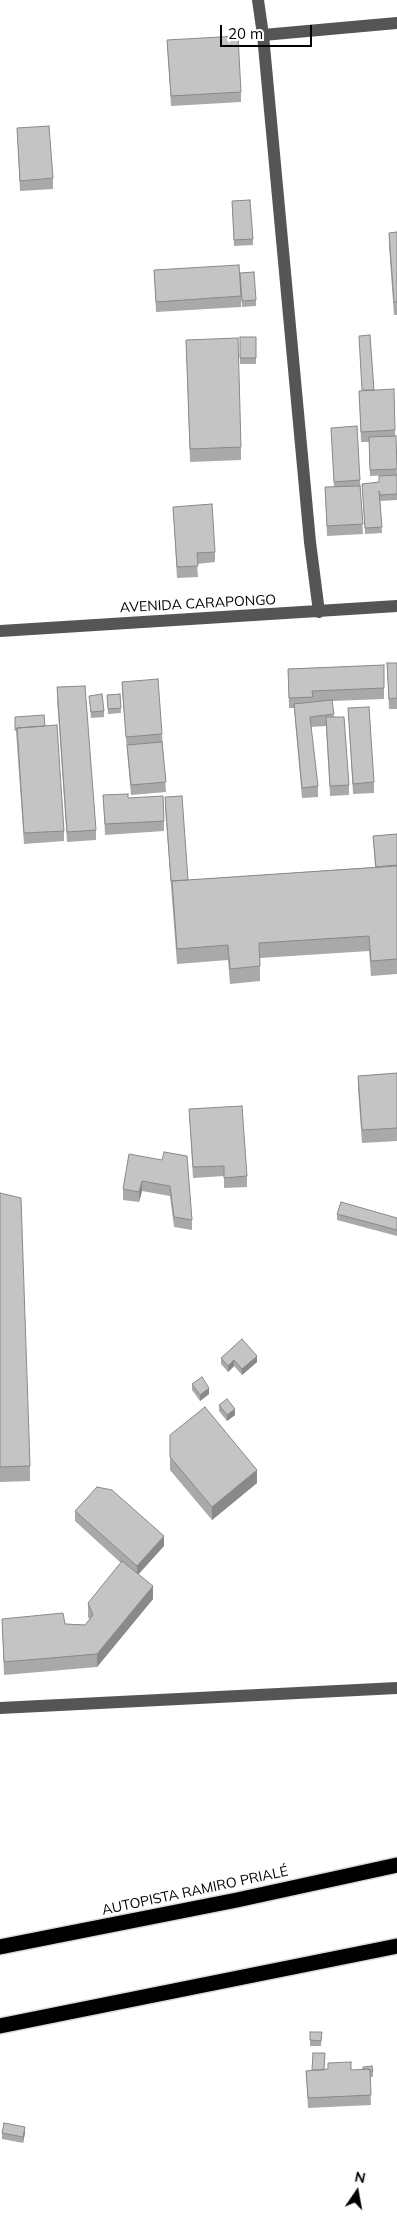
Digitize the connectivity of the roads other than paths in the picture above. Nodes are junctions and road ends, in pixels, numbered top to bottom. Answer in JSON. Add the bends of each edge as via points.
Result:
{"nodes":[{"id":1,"x":258,"y":0,"type":"edge"},
{"id":2,"x":397,"y":23,"type":"edge"},
{"id":3,"x":263,"y":35,"type":"junction"},
{"id":4,"x":397,"y":606,"type":"edge"},
{"id":5,"x":319,"y":612,"type":"junction"},
{"id":6,"x":0,"y":631,"type":"edge"},
{"id":7,"x":397,"y":1688,"type":"edge"},
{"id":8,"x":0,"y":1708,"type":"edge"},
{"id":9,"x":397,"y":1865,"type":"edge"},
{"id":10,"x":397,"y":1946,"type":"edge"},
{"id":11,"x":0,"y":1947,"type":"edge"},
{"id":12,"x":0,"y":2026,"type":"edge"}],
"edges":[{"from":1,"to":3,"type":"street"},
{"from":2,"to":3,"type":"street"},
{"from":3,"to":5,"type":"street"},
{"from":4,"to":5,"type":"street","name":"AVENIDA CARAPONGO"},
{"from":5,"to":6,"type":"street","name":"AVENIDA CARAPONGO"},
{"from":7,"to":8,"type":"street"},
{"from":9,"to":11,"type":"highway","name":"AUTOPISTA RAMIRO PRIALÉ"},
{"from":10,"to":12,"type":"highway"}]}
